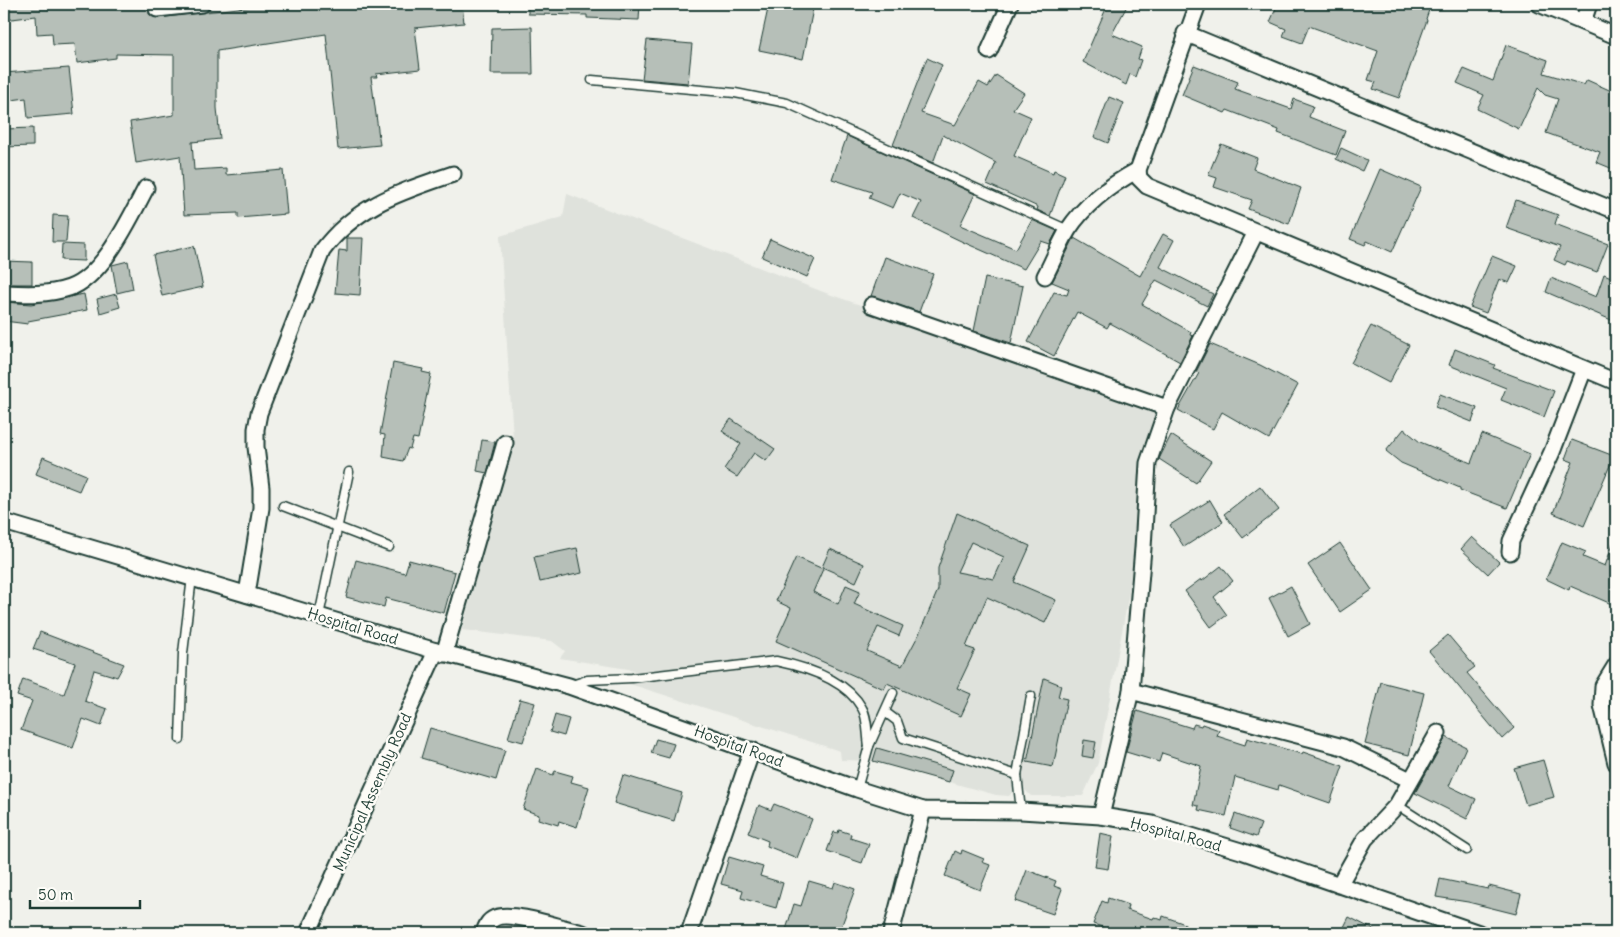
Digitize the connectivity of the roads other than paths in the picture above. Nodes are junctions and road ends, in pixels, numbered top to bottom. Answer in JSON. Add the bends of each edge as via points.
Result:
{"nodes":[{"id":1,"x":202,"y":4,"type":"edge"},
{"id":2,"x":1010,"y":4,"type":"edge"},
{"id":3,"x":1198,"y":4,"type":"edge"},
{"id":4,"x":1539,"y":4,"type":"edge"},
{"id":5,"x":1589,"y":4,"type":"edge"},
{"id":6,"x":157,"y":9,"type":"dead end"},
{"id":7,"x":1583,"y":22,"type":"junction"},
{"id":8,"x":1185,"y":33,"type":"junction"},
{"id":9,"x":1616,"y":36,"type":"edge"},
{"id":10,"x":989,"y":51,"type":"dead end"},
{"id":11,"x":592,"y":80,"type":"dead end"},
{"id":12,"x":1138,"y":170,"type":"junction"},
{"id":13,"x":453,"y":174,"type":"dead end"},
{"id":14,"x":146,"y":188,"type":"dead end"},
{"id":15,"x":1616,"y":211,"type":"edge"},
{"id":16,"x":1068,"y":230,"type":"junction"},
{"id":17,"x":1256,"y":232,"type":"junction"},
{"id":18,"x":1045,"y":276,"type":"dead end"},
{"id":19,"x":4,"y":294,"type":"edge"},
{"id":20,"x":872,"y":305,"type":"dead end"},
{"id":21,"x":1584,"y":369,"type":"junction"},
{"id":22,"x":1616,"y":382,"type":"edge"},
{"id":23,"x":1167,"y":408,"type":"junction"},
{"id":24,"x":505,"y":443,"type":"dead end"},
{"id":25,"x":349,"y":472,"type":"dead end"},
{"id":26,"x":283,"y":506,"type":"dead end"},
{"id":27,"x":4,"y":522,"type":"edge"},
{"id":28,"x":338,"y":527,"type":"junction"},
{"id":29,"x":389,"y":547,"type":"dead end"},
{"id":30,"x":1510,"y":552,"type":"dead end"},
{"id":31,"x":192,"y":578,"type":"junction"},
{"id":32,"x":247,"y":594,"type":"junction"},
{"id":33,"x":319,"y":616,"type":"junction"},
{"id":34,"x":440,"y":652,"type":"junction"},
{"id":35,"x":1616,"y":665,"type":"edge"},
{"id":36,"x":569,"y":686,"type":"junction"},
{"id":37,"x":1131,"y":691,"type":"junction"},
{"id":38,"x":893,"y":693,"type":"dead end"},
{"id":39,"x":1031,"y":696,"type":"dead end"},
{"id":40,"x":884,"y":712,"type":"junction"},
{"id":41,"x":1438,"y":733,"type":"dead end"},
{"id":42,"x":180,"y":739,"type":"dead end"},
{"id":43,"x":869,"y":746,"type":"junction"},
{"id":44,"x":752,"y":750,"type":"junction"},
{"id":45,"x":1616,"y":763,"type":"edge"},
{"id":46,"x":1017,"y":774,"type":"junction"},
{"id":47,"x":1410,"y":780,"type":"junction"},
{"id":48,"x":857,"y":789,"type":"junction"},
{"id":49,"x":1397,"y":805,"type":"junction"},
{"id":50,"x":923,"y":810,"type":"junction"},
{"id":51,"x":1021,"y":811,"type":"junction"},
{"id":52,"x":1101,"y":816,"type":"junction"},
{"id":53,"x":1467,"y":850,"type":"dead end"},
{"id":54,"x":1339,"y":885,"type":"junction"},
{"id":55,"x":308,"y":933,"type":"edge"},
{"id":56,"x":484,"y":933,"type":"edge"},
{"id":57,"x":583,"y":933,"type":"edge"},
{"id":58,"x":689,"y":933,"type":"edge"},
{"id":59,"x":891,"y":933,"type":"edge"},
{"id":60,"x":1479,"y":933,"type":"edge"}],
"edges":[{"from":1,"to":6,"type":"street"},
{"from":2,"to":10,"type":"street"},
{"from":3,"to":8,"type":"street"},
{"from":4,"to":7,"type":"street"},
{"from":5,"to":7,"type":"street"},
{"from":7,"to":9,"type":"street"},
{"from":8,"to":12,"type":"street"},
{"from":8,"to":15,"type":"street"},
{"from":11,"to":16,"type":"lane","via":[[735,93],[788,104]]},
{"from":12,"to":16,"type":"street","via":[[1115,182],[1096,198]]},
{"from":12,"to":17,"type":"street","via":[[1139,178],[1148,186]]},
{"from":13,"to":32,"type":"street","via":[[378,202],[335,234],[322,251],[257,421],[256,460],[262,488],[261,508]]},
{"from":14,"to":19,"type":"street","via":[[124,230],[90,276],[70,288],[45,293]]},
{"from":16,"to":18,"type":"street"},
{"from":17,"to":21,"type":"street"},
{"from":17,"to":23,"type":"street"},
{"from":20,"to":23,"type":"street"},
{"from":21,"to":22,"type":"street"},
{"from":21,"to":30,"type":"street","via":[[1552,452],[1511,541]]},
{"from":23,"to":37,"type":"street","via":[[1148,463]]},
{"from":24,"to":34,"type":"street","name":"Municipal Assembly Road"},
{"from":25,"to":28,"type":"lane"},
{"from":26,"to":28,"type":"lane"},
{"from":27,"to":31,"type":"street","name":"Hospital Road"},
{"from":28,"to":29,"type":"lane"},
{"from":28,"to":33,"type":"lane"},
{"from":31,"to":32,"type":"street","name":"Hospital Road"},
{"from":31,"to":42,"type":"lane","via":[[183,653]]},
{"from":32,"to":33,"type":"street","name":"Hospital Road"},
{"from":33,"to":34,"type":"street","name":"Hospital Road"},
{"from":34,"to":36,"type":"street","name":"Hospital Road"},
{"from":34,"to":55,"type":"street","name":"Municipal Assembly Road"},
{"from":35,"to":45,"type":"street","via":[[1603,686],[1602,705]]},
{"from":36,"to":43,"type":"lane","via":[[587,680],[632,678],[776,661],[799,665],[832,680],[863,708]]},
{"from":36,"to":44,"type":"street","name":"Hospital Road"},
{"from":37,"to":47,"type":"street","via":[[1343,747]]},
{"from":37,"to":52,"type":"street"},
{"from":38,"to":40,"type":"lane"},
{"from":39,"to":46,"type":"lane"},
{"from":40,"to":43,"type":"lane"},
{"from":40,"to":46,"type":"lane","via":[[897,721],[903,738]]},
{"from":41,"to":47,"type":"street"},
{"from":43,"to":48,"type":"lane"},
{"from":44,"to":48,"type":"street","name":"Hospital Road"},
{"from":44,"to":58,"type":"street"},
{"from":46,"to":51,"type":"lane"},
{"from":47,"to":49,"type":"street"},
{"from":48,"to":50,"type":"street","name":"Hospital Road"},
{"from":49,"to":53,"type":"lane"},
{"from":49,"to":54,"type":"street","via":[[1365,839]]},
{"from":50,"to":51,"type":"street","name":"Hospital Road"},
{"from":50,"to":59,"type":"street"},
{"from":51,"to":52,"type":"street","name":"Hospital Road"},
{"from":52,"to":54,"type":"street","name":"Hospital Road","via":[[1152,824]]},
{"from":54,"to":60,"type":"street","name":"Hospital Road"},
{"from":56,"to":57,"type":"street","via":[[487,924],[496,917],[509,916]]}]}
